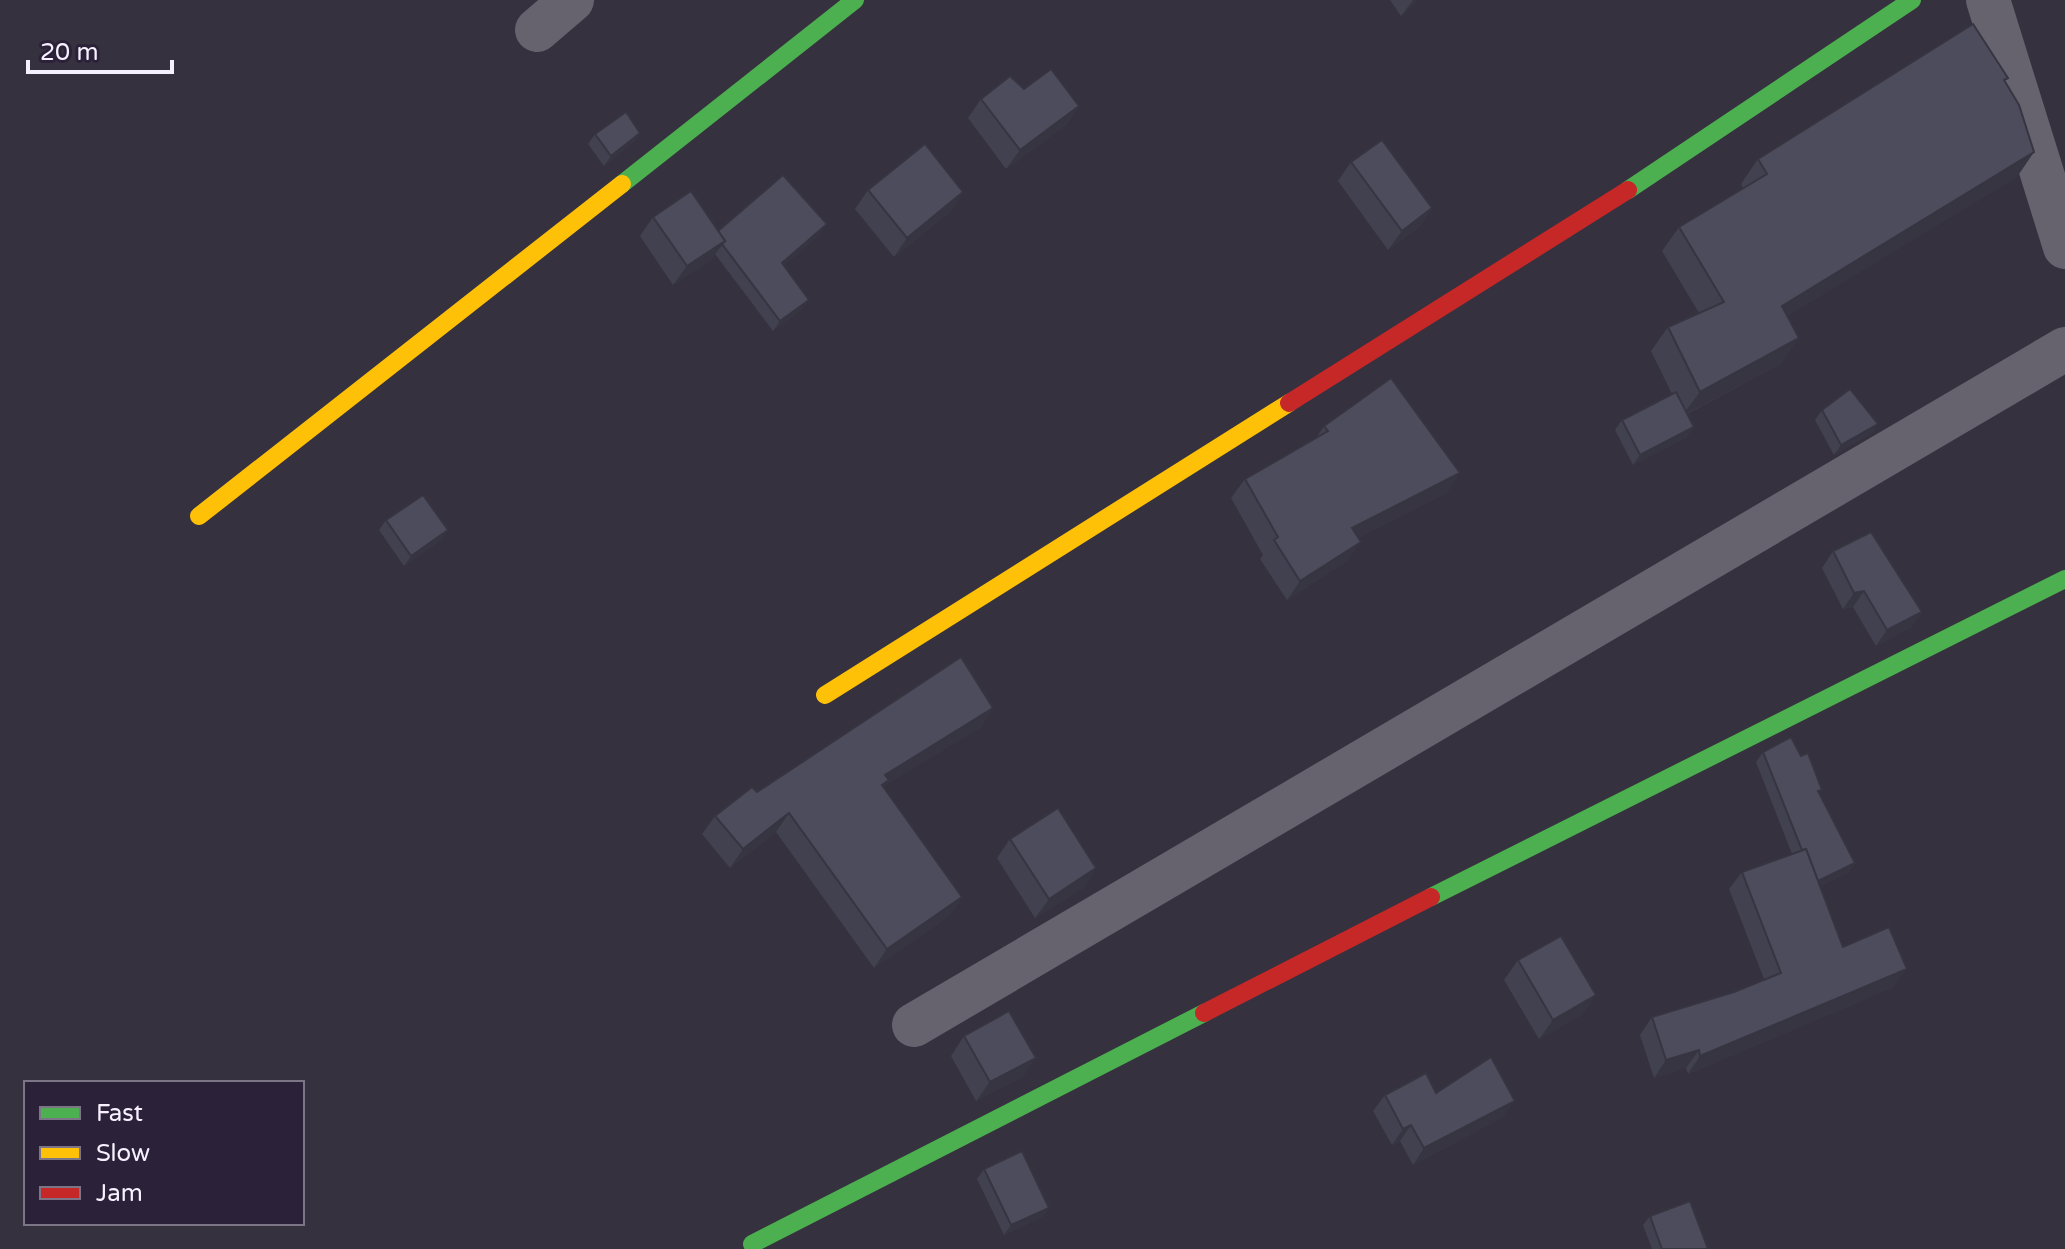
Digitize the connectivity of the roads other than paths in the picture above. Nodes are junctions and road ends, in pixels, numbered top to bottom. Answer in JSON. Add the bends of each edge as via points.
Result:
{"nodes":[{"id":1,"x":572,"y":0,"type":"edge"},
{"id":2,"x":855,"y":0,"type":"edge"},
{"id":3,"x":1912,"y":0,"type":"edge"},
{"id":4,"x":1988,"y":0,"type":"edge"},
{"id":5,"x":537,"y":30,"type":"dead end"},
{"id":6,"x":2065,"y":247,"type":"edge"},
{"id":7,"x":2065,"y":349,"type":"edge"},
{"id":8,"x":199,"y":516,"type":"dead end"},
{"id":9,"x":2065,"y":579,"type":"edge"},
{"id":10,"x":825,"y":695,"type":"dead end"},
{"id":11,"x":914,"y":1025,"type":"dead end"},
{"id":12,"x":752,"y":1244,"type":"dead end"}],
"edges":[{"from":1,"to":5,"type":"street"},
{"from":2,"to":8,"type":"street"},
{"from":3,"to":10,"type":"street","via":[[1711,137]]},
{"from":4,"to":6,"type":"street"},
{"from":7,"to":11,"type":"street"},
{"from":9,"to":12,"type":"street"}]}
